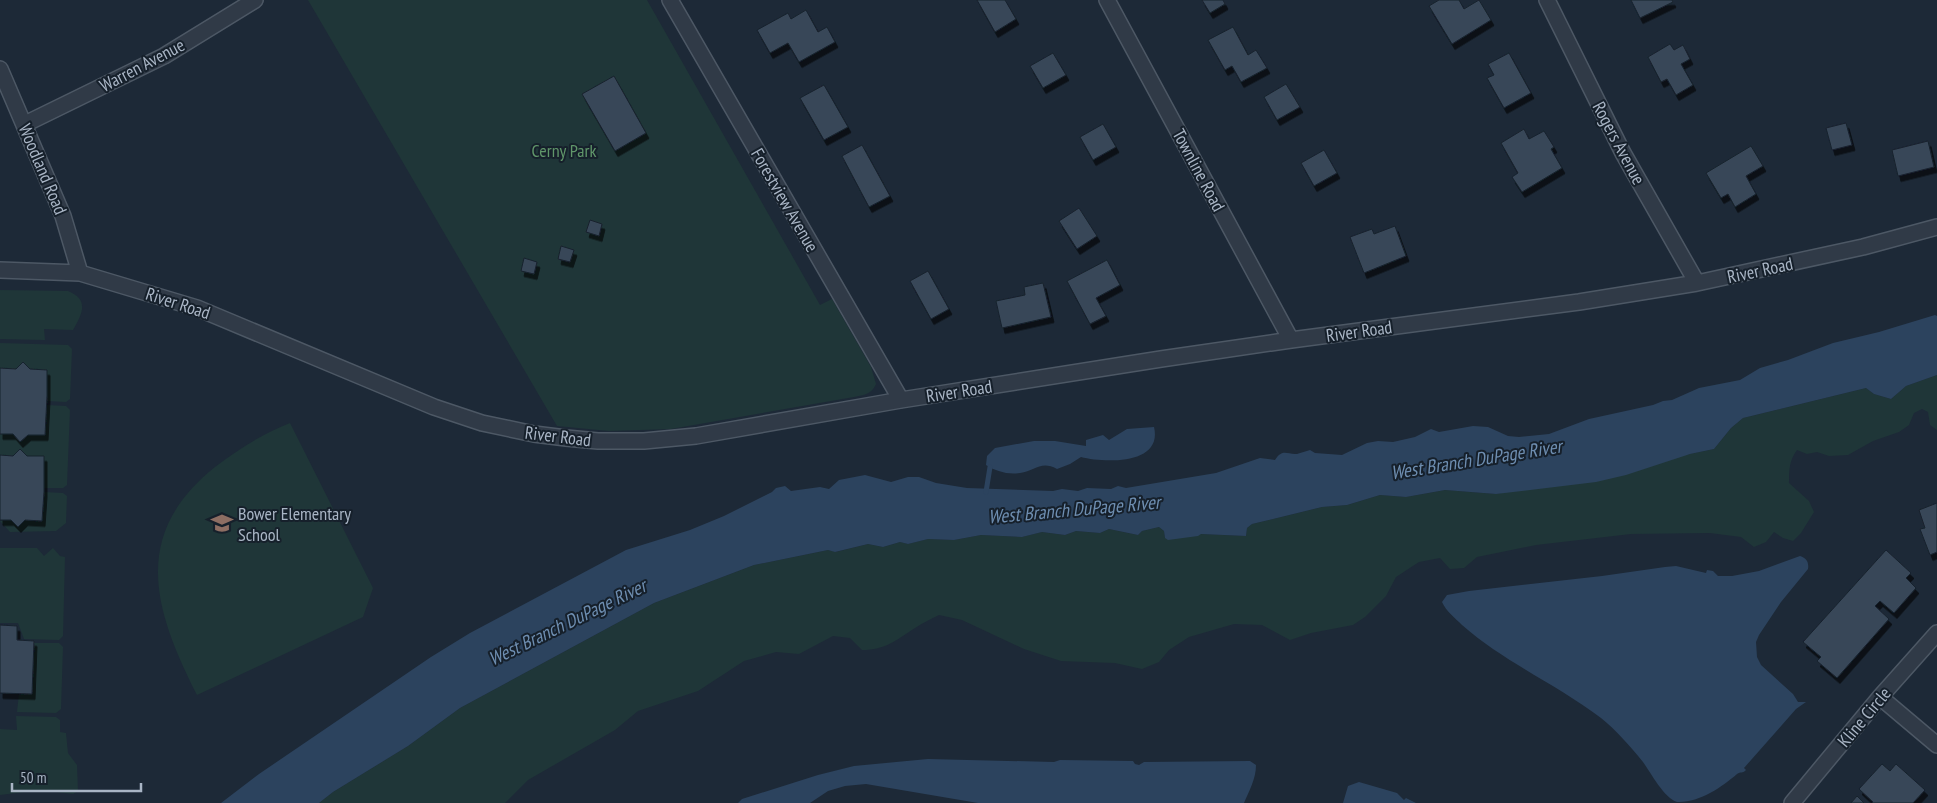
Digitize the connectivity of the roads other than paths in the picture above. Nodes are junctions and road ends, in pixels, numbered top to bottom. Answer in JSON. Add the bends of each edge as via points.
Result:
{"nodes":[{"id":1,"x":255,"y":0,"type":"edge"},
{"id":2,"x":670,"y":0,"type":"edge"},
{"id":3,"x":1107,"y":0,"type":"edge"},
{"id":4,"x":1547,"y":0,"type":"edge"},
{"id":5,"x":0,"y":69,"type":"edge"},
{"id":6,"x":25,"y":124,"type":"junction"},
{"id":7,"x":1937,"y":227,"type":"edge"},
{"id":8,"x":0,"y":270,"type":"edge"},
{"id":9,"x":80,"y":273,"type":"junction"},
{"id":10,"x":1697,"y":283,"type":"junction"},
{"id":11,"x":1291,"y":340,"type":"junction"},
{"id":12,"x":901,"y":400,"type":"junction"},
{"id":13,"x":1937,"y":632,"type":"edge"},
{"id":14,"x":1880,"y":697,"type":"junction"},
{"id":15,"x":1937,"y":745,"type":"edge"},
{"id":16,"x":1792,"y":803,"type":"edge"}],
"edges":[{"from":1,"to":6,"type":"street","name":"Warren Avenue","via":[[164,56]]},
{"from":2,"to":12,"type":"street","name":"Forestview Avenue"},
{"from":3,"to":11,"type":"street","name":"Townline Road"},
{"from":4,"to":10,"type":"street","name":"Rogers Avenue","via":[[1623,153]]},
{"from":5,"to":6,"type":"street","name":"Woodland Road"},
{"from":6,"to":9,"type":"street","name":"Woodland Road","via":[[64,216]]},
{"from":7,"to":10,"type":"street","name":"River Road","via":[[1854,249]]},
{"from":8,"to":9,"type":"street","name":"River Road"},
{"from":9,"to":12,"type":"street","name":"River Road","via":[[198,308],[456,416],[534,434],[598,441],[644,441],[696,436]]},
{"from":10,"to":11,"type":"street","name":"River Road"},
{"from":11,"to":12,"type":"street","name":"River Road"},
{"from":13,"to":14,"type":"street","name":"Kline Circle"},
{"from":14,"to":15,"type":"street"},
{"from":14,"to":16,"type":"street","name":"Kline Circle"}]}
